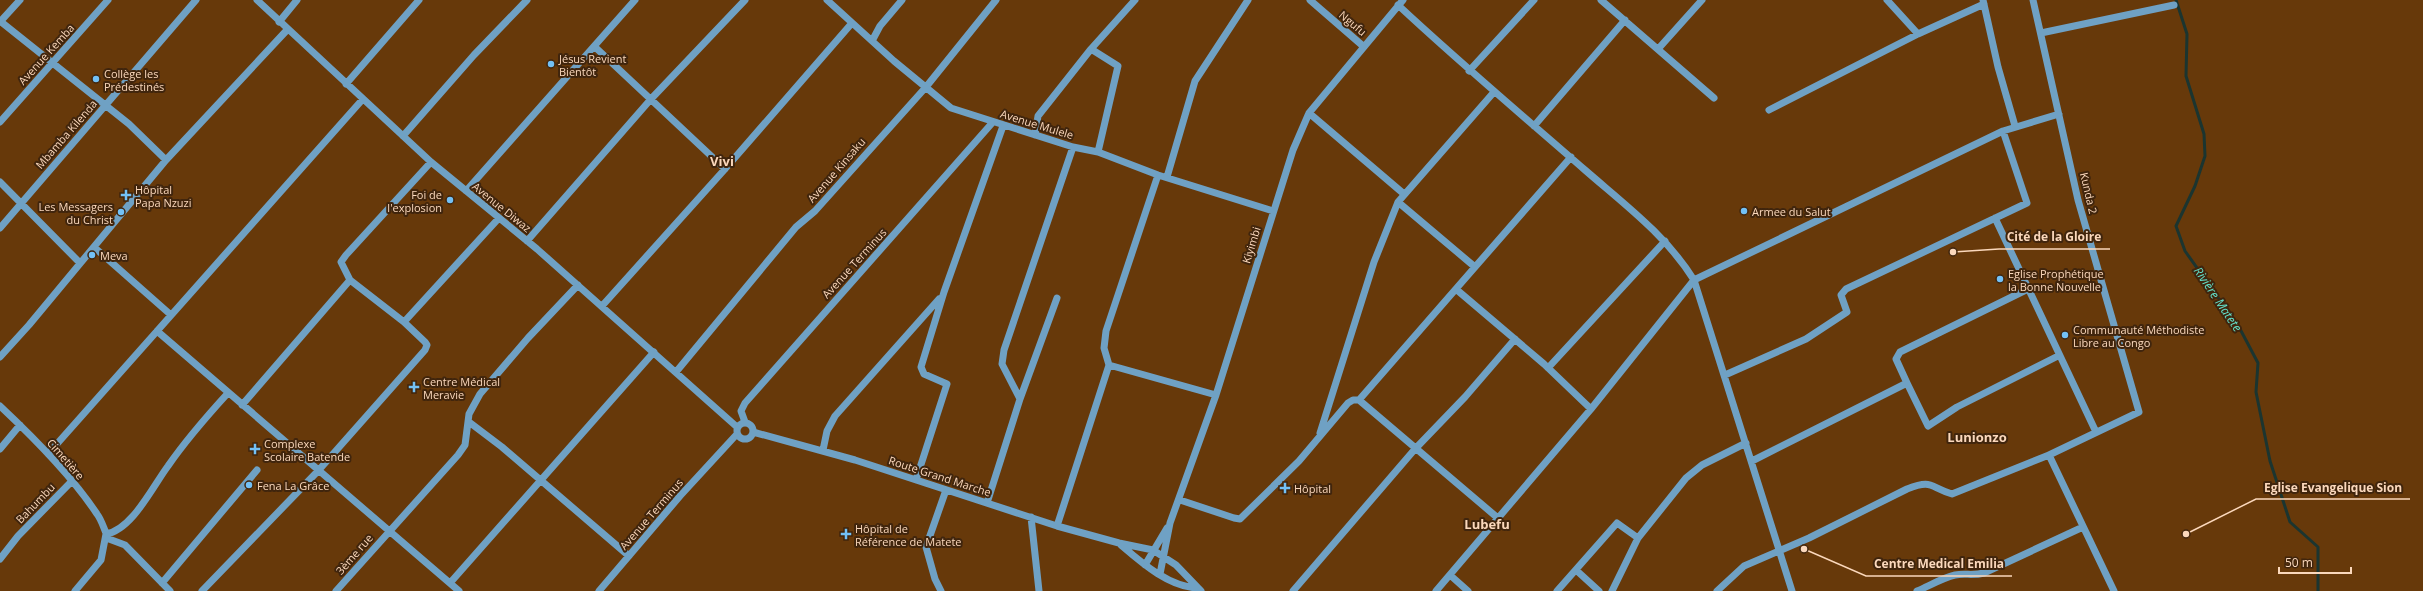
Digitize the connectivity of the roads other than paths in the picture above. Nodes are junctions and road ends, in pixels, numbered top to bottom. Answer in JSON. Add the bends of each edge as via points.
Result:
{"nodes":[{"id":1,"x":20,"y":0,"type":"edge"},
{"id":2,"x":108,"y":0,"type":"edge"},
{"id":3,"x":196,"y":0,"type":"edge"},
{"id":4,"x":257,"y":0,"type":"edge"},
{"id":5,"x":297,"y":0,"type":"edge"},
{"id":6,"x":419,"y":0,"type":"edge"},
{"id":7,"x":527,"y":0,"type":"edge"},
{"id":8,"x":636,"y":0,"type":"edge"},
{"id":9,"x":745,"y":0,"type":"edge"},
{"id":10,"x":827,"y":0,"type":"edge"},
{"id":11,"x":902,"y":0,"type":"edge"},
{"id":12,"x":996,"y":0,"type":"edge"},
{"id":13,"x":1135,"y":0,"type":"edge"},
{"id":14,"x":1248,"y":0,"type":"edge"},
{"id":15,"x":1310,"y":0,"type":"edge"},
{"id":16,"x":1534,"y":0,"type":"edge"},
{"id":17,"x":1602,"y":0,"type":"edge"},
{"id":18,"x":1702,"y":0,"type":"edge"},
{"id":19,"x":1887,"y":0,"type":"edge"},
{"id":20,"x":2033,"y":0,"type":"edge"},
{"id":21,"x":1984,"y":2,"type":"edge"},
{"id":22,"x":1400,"y":3,"type":"edge"},
{"id":23,"x":2174,"y":5,"type":"dead end"},
{"id":24,"x":1625,"y":20,"type":"junction"},
{"id":25,"x":0,"y":21,"type":"edge"},
{"id":26,"x":279,"y":22,"type":"junction"},
{"id":27,"x":852,"y":23,"type":"junction"},
{"id":28,"x":287,"y":30,"type":"junction"},
{"id":29,"x":1918,"y":34,"type":"junction"},
{"id":30,"x":2041,"y":34,"type":"junction"},
{"id":31,"x":872,"y":41,"type":"junction"},
{"id":32,"x":1363,"y":46,"type":"junction"},
{"id":33,"x":595,"y":47,"type":"junction"},
{"id":34,"x":1659,"y":48,"type":"junction"},
{"id":35,"x":1091,"y":49,"type":"junction"},
{"id":36,"x":52,"y":63,"type":"junction"},
{"id":37,"x":1469,"y":71,"type":"junction"},
{"id":38,"x":346,"y":84,"type":"junction"},
{"id":39,"x":926,"y":87,"type":"junction"},
{"id":40,"x":1494,"y":92,"type":"junction"},
{"id":41,"x":1714,"y":98,"type":"dead end"},
{"id":42,"x":651,"y":99,"type":"junction"},
{"id":43,"x":362,"y":100,"type":"junction"},
{"id":44,"x":106,"y":105,"type":"junction"},
{"id":45,"x":1769,"y":110,"type":"dead end"},
{"id":46,"x":1309,"y":114,"type":"junction"},
{"id":47,"x":2058,"y":114,"type":"junction"},
{"id":48,"x":0,"y":122,"type":"edge"},
{"id":49,"x":992,"y":122,"type":"junction"},
{"id":50,"x":1002,"y":126,"type":"junction"},
{"id":51,"x":1534,"y":126,"type":"junction"},
{"id":52,"x":2015,"y":126,"type":"junction"},
{"id":53,"x":2003,"y":131,"type":"junction"},
{"id":54,"x":1035,"y":135,"type":"junction"},
{"id":55,"x":403,"y":136,"type":"junction"},
{"id":56,"x":1073,"y":147,"type":"junction"},
{"id":57,"x":1098,"y":152,"type":"junction"},
{"id":58,"x":1571,"y":157,"type":"junction"},
{"id":59,"x":166,"y":160,"type":"junction"},
{"id":60,"x":431,"y":162,"type":"junction"},
{"id":61,"x":725,"y":169,"type":"junction"},
{"id":62,"x":1158,"y":175,"type":"junction"},
{"id":63,"x":1167,"y":177,"type":"junction"},
{"id":64,"x":0,"y":182,"type":"edge"},
{"id":65,"x":466,"y":191,"type":"junction"},
{"id":66,"x":1404,"y":194,"type":"junction"},
{"id":67,"x":1398,"y":202,"type":"junction"},
{"id":68,"x":21,"y":203,"type":"junction"},
{"id":69,"x":1273,"y":211,"type":"junction"},
{"id":70,"x":498,"y":218,"type":"junction"},
{"id":71,"x":1995,"y":218,"type":"junction"},
{"id":72,"x":0,"y":228,"type":"edge"},
{"id":73,"x":527,"y":241,"type":"junction"},
{"id":74,"x":1665,"y":241,"type":"junction"},
{"id":75,"x":94,"y":247,"type":"junction"},
{"id":76,"x":80,"y":263,"type":"junction"},
{"id":77,"x":1475,"y":268,"type":"junction"},
{"id":78,"x":350,"y":280,"type":"junction"},
{"id":79,"x":1694,"y":280,"type":"junction"},
{"id":80,"x":578,"y":285,"type":"junction"},
{"id":81,"x":2028,"y":289,"type":"junction"},
{"id":82,"x":1457,"y":290,"type":"junction"},
{"id":83,"x":944,"y":292,"type":"junction"},
{"id":84,"x":1057,"y":298,"type":"dead end"},
{"id":85,"x":602,"y":306,"type":"junction"},
{"id":86,"x":171,"y":315,"type":"junction"},
{"id":87,"x":404,"y":322,"type":"junction"},
{"id":88,"x":157,"y":331,"type":"junction"},
{"id":89,"x":1515,"y":339,"type":"junction"},
{"id":90,"x":654,"y":352,"type":"junction"},
{"id":91,"x":2058,"y":356,"type":"junction"},
{"id":92,"x":0,"y":357,"type":"edge"},
{"id":93,"x":1109,"y":365,"type":"junction"},
{"id":94,"x":1548,"y":368,"type":"junction"},
{"id":95,"x":676,"y":372,"type":"junction"},
{"id":96,"x":1725,"y":375,"type":"junction"},
{"id":97,"x":1907,"y":383,"type":"junction"},
{"id":98,"x":228,"y":393,"type":"junction"},
{"id":99,"x":1216,"y":395,"type":"junction"},
{"id":100,"x":1020,"y":399,"type":"junction"},
{"id":101,"x":1360,"y":400,"type":"junction"},
{"id":102,"x":242,"y":405,"type":"junction"},
{"id":103,"x":0,"y":406,"type":"edge"},
{"id":104,"x":1591,"y":409,"type":"junction"},
{"id":105,"x":469,"y":422,"type":"junction"},
{"id":106,"x":745,"y":422,"type":"junction"},
{"id":107,"x":20,"y":425,"type":"junction"},
{"id":108,"x":737,"y":431,"type":"junction"},
{"id":109,"x":753,"y":432,"type":"junction"},
{"id":110,"x":2096,"y":432,"type":"junction"},
{"id":111,"x":1318,"y":437,"type":"junction"},
{"id":112,"x":1746,"y":443,"type":"junction"},
{"id":113,"x":0,"y":449,"type":"edge"},
{"id":114,"x":1415,"y":449,"type":"junction"},
{"id":115,"x":823,"y":450,"type":"junction"},
{"id":116,"x":48,"y":454,"type":"junction"},
{"id":117,"x":2049,"y":455,"type":"junction"},
{"id":118,"x":1752,"y":461,"type":"junction"},
{"id":119,"x":256,"y":470,"type":"dead end"},
{"id":120,"x":318,"y":471,"type":"junction"},
{"id":121,"x":916,"y":480,"type":"junction"},
{"id":122,"x":542,"y":481,"type":"junction"},
{"id":123,"x":71,"y":482,"type":"junction"},
{"id":124,"x":946,"y":490,"type":"junction"},
{"id":125,"x":1180,"y":500,"type":"junction"},
{"id":126,"x":987,"y":503,"type":"junction"},
{"id":127,"x":1031,"y":517,"type":"junction"},
{"id":128,"x":1499,"y":519,"type":"junction"},
{"id":129,"x":1170,"y":523,"type":"junction"},
{"id":130,"x":1057,"y":526,"type":"junction"},
{"id":131,"x":2083,"y":527,"type":"junction"},
{"id":132,"x":388,"y":531,"type":"junction"},
{"id":133,"x":106,"y":534,"type":"junction"},
{"id":134,"x":1638,"y":538,"type":"junction"},
{"id":135,"x":1119,"y":543,"type":"junction"},
{"id":136,"x":1153,"y":550,"type":"junction"},
{"id":137,"x":1779,"y":551,"type":"junction"},
{"id":138,"x":1163,"y":555,"type":"junction"},
{"id":139,"x":629,"y":556,"type":"junction"},
{"id":140,"x":0,"y":558,"type":"edge"},
{"id":141,"x":1145,"y":565,"type":"junction"},
{"id":142,"x":1576,"y":570,"type":"junction"},
{"id":143,"x":1160,"y":574,"type":"junction"},
{"id":144,"x":1450,"y":575,"type":"junction"},
{"id":145,"x":162,"y":583,"type":"junction"},
{"id":146,"x":450,"y":583,"type":"junction"},
{"id":147,"x":1200,"y":590,"type":"edge"},
{"id":148,"x":75,"y":591,"type":"edge"},
{"id":149,"x":170,"y":591,"type":"edge"},
{"id":150,"x":202,"y":591,"type":"edge"},
{"id":151,"x":336,"y":591,"type":"edge"},
{"id":152,"x":459,"y":591,"type":"edge"},
{"id":153,"x":599,"y":591,"type":"edge"},
{"id":154,"x":941,"y":591,"type":"edge"},
{"id":155,"x":1039,"y":591,"type":"edge"},
{"id":156,"x":1293,"y":591,"type":"edge"},
{"id":157,"x":1436,"y":591,"type":"edge"},
{"id":158,"x":1468,"y":591,"type":"edge"},
{"id":159,"x":1557,"y":591,"type":"edge"},
{"id":160,"x":1599,"y":591,"type":"edge"},
{"id":161,"x":1612,"y":591,"type":"edge"},
{"id":162,"x":1717,"y":591,"type":"edge"},
{"id":163,"x":1792,"y":591,"type":"edge"},
{"id":164,"x":1917,"y":591,"type":"edge"},
{"id":165,"x":2114,"y":591,"type":"edge"}],
"edges":[{"from":1,"to":25,"type":"street"},
{"from":2,"to":36,"type":"street","name":"Avenue Kemba"},
{"from":3,"to":44,"type":"street","name":"Mbamba Kilenda"},
{"from":4,"to":26,"type":"street","name":"Avenue Diwaz"},
{"from":5,"to":26,"type":"street"},
{"from":6,"to":38,"type":"street"},
{"from":7,"to":55,"type":"street","via":[[474,55]]},
{"from":8,"to":33,"type":"street"},
{"from":9,"to":42,"type":"street"},
{"from":10,"to":27,"type":"street","name":"Avenue Mulele"},
{"from":11,"to":31,"type":"street","via":[[880,26]]},
{"from":12,"to":39,"type":"street","name":"Avenue Kinsaku"},
{"from":13,"to":35,"type":"street"},
{"from":14,"to":63,"type":"street","via":[[1195,81]]},
{"from":15,"to":32,"type":"street","name":"Ngufu"},
{"from":16,"to":37,"type":"street"},
{"from":17,"to":24,"type":"street"},
{"from":18,"to":34,"type":"street"},
{"from":19,"to":29,"type":"street"},
{"from":20,"to":30,"type":"street","name":"Kunda 2"},
{"from":21,"to":29,"type":"street"},
{"from":21,"to":52,"type":"street"},
{"from":22,"to":32,"type":"street","name":"Kiyimbi"},
{"from":22,"to":37,"type":"street"},
{"from":23,"to":30,"type":"street"},
{"from":24,"to":34,"type":"street"},
{"from":24,"to":51,"type":"street"},
{"from":25,"to":36,"type":"street"},
{"from":26,"to":28,"type":"street","name":"Avenue Diwaz"},
{"from":27,"to":31,"type":"street","name":"Avenue Mulele"},
{"from":27,"to":61,"type":"street"},
{"from":28,"to":38,"type":"street","name":"Avenue Diwaz"},
{"from":28,"to":59,"type":"street"},
{"from":29,"to":45,"type":"street"},
{"from":30,"to":47,"type":"street","name":"Kunda 2"},
{"from":31,"to":39,"type":"street","name":"Avenue Mulele"},
{"from":32,"to":46,"type":"street","name":"Kiyimbi"},
{"from":33,"to":42,"type":"street"},
{"from":33,"to":65,"type":"street"},
{"from":34,"to":41,"type":"street"},
{"from":35,"to":54,"type":"street","via":[[1038,116]]},
{"from":35,"to":57,"type":"street","via":[[1118,66]]},
{"from":36,"to":44,"type":"street"},
{"from":36,"to":48,"type":"street","name":"Avenue Kemba"},
{"from":37,"to":40,"type":"street"},
{"from":38,"to":43,"type":"street","name":"Avenue Diwaz"},
{"from":39,"to":49,"type":"street","name":"Avenue Mulele","via":[[951,108]]},
{"from":39,"to":95,"type":"street","name":"Avenue Kinsaku","via":[[816,211],[796,227]]},
{"from":40,"to":51,"type":"street"},
{"from":40,"to":66,"type":"street"},
{"from":42,"to":61,"type":"street"},
{"from":42,"to":73,"type":"street"},
{"from":43,"to":55,"type":"street","name":"Avenue Diwaz"},
{"from":43,"to":86,"type":"street"},
{"from":44,"to":59,"type":"street"},
{"from":44,"to":68,"type":"street","name":"Mbamba Kilenda"},
{"from":46,"to":66,"type":"street"},
{"from":46,"to":69,"type":"street","name":"Kiyimbi","via":[[1293,150]]},
{"from":47,"to":52,"type":"street"},
{"from":47,"to":110,"type":"street","name":"Kunda 2","via":[[2078,200],[2139,412]]},
{"from":49,"to":50,"type":"street","name":"Avenue Mulele"},
{"from":49,"to":106,"type":"street","name":"Avenue Terminus","via":[[744,403],[741,411]]},
{"from":50,"to":54,"type":"street","name":"Avenue Mulele"},
{"from":50,"to":83,"type":"street"},
{"from":51,"to":58,"type":"street"},
{"from":52,"to":53,"type":"street"},
{"from":53,"to":71,"type":"street","via":[[2027,203]]},
{"from":53,"to":79,"type":"street"},
{"from":54,"to":56,"type":"street","name":"Avenue Mulele"},
{"from":55,"to":60,"type":"street","name":"Avenue Diwaz"},
{"from":56,"to":57,"type":"street","name":"Avenue Mulele"},
{"from":56,"to":100,"type":"street","via":[[1004,350],[1002,364]]},
{"from":57,"to":62,"type":"street","name":"Avenue Mulele"},
{"from":58,"to":74,"type":"street"},
{"from":58,"to":77,"type":"street"},
{"from":59,"to":75,"type":"street"},
{"from":60,"to":65,"type":"street","name":"Avenue Diwaz"},
{"from":60,"to":78,"type":"street","via":[[346,255],[342,262]]},
{"from":61,"to":85,"type":"street"},
{"from":62,"to":63,"type":"street","name":"Avenue Mulele"},
{"from":62,"to":93,"type":"street","via":[[1106,331],[1104,348]]},
{"from":63,"to":69,"type":"street","name":"Avenue Mulele"},
{"from":64,"to":68,"type":"street"},
{"from":65,"to":70,"type":"street","name":"Avenue Diwaz"},
{"from":66,"to":67,"type":"street"},
{"from":67,"to":77,"type":"street"},
{"from":67,"to":111,"type":"street","via":[[1374,262]]},
{"from":68,"to":72,"type":"street","name":"Mbamba Kilenda"},
{"from":68,"to":76,"type":"street"},
{"from":69,"to":99,"type":"street","name":"Kiyimbi"},
{"from":70,"to":73,"type":"street","name":"Avenue Diwaz"},
{"from":70,"to":87,"type":"street"},
{"from":71,"to":81,"type":"street"},
{"from":71,"to":96,"type":"street","via":[[1846,289],[1841,295],[1847,312],[1831,324],[1806,339]]},
{"from":73,"to":80,"type":"street","name":"Avenue Diwaz"},
{"from":74,"to":79,"type":"street"},
{"from":74,"to":94,"type":"street"},
{"from":75,"to":76,"type":"street"},
{"from":75,"to":86,"type":"street"},
{"from":76,"to":92,"type":"street"},
{"from":77,"to":82,"type":"street"},
{"from":78,"to":87,"type":"street"},
{"from":78,"to":102,"type":"street"},
{"from":79,"to":96,"type":"street"},
{"from":79,"to":104,"type":"street"},
{"from":80,"to":85,"type":"street","name":"Avenue Diwaz"},
{"from":80,"to":105,"type":"street","name":"3ème rue","via":[[480,394],[469,414]]},
{"from":81,"to":91,"type":"street"},
{"from":81,"to":97,"type":"street","via":[[1900,352],[1896,359]]},
{"from":82,"to":89,"type":"street"},
{"from":82,"to":101,"type":"street"},
{"from":83,"to":115,"type":"street","via":[[935,306],[835,416],[827,431]]},
{"from":83,"to":121,"type":"street","via":[[921,367],[924,374],[947,384]]},
{"from":84,"to":100,"type":"street"},
{"from":85,"to":90,"type":"street","name":"Avenue Diwaz"},
{"from":86,"to":88,"type":"street"},
{"from":87,"to":120,"type":"street","via":[[425,342],[426,348]]},
{"from":88,"to":98,"type":"street"},
{"from":88,"to":116,"type":"street"},
{"from":89,"to":94,"type":"street"},
{"from":89,"to":114,"type":"street"},
{"from":90,"to":95,"type":"street","name":"Avenue Diwaz"},
{"from":90,"to":122,"type":"street"},
{"from":91,"to":97,"type":"street","via":[[1957,407],[1928,426]]},
{"from":91,"to":110,"type":"street"},
{"from":93,"to":99,"type":"street"},
{"from":93,"to":130,"type":"street"},
{"from":94,"to":104,"type":"street"},
{"from":95,"to":108,"type":"street","name":"Avenue Diwaz"},
{"from":96,"to":112,"type":"street"},
{"from":97,"to":118,"type":"street"},
{"from":98,"to":102,"type":"street"},
{"from":98,"to":133,"type":"street","via":[[168,466],[140,508],[114,533]]},
{"from":99,"to":125,"type":"street","name":"Kiyimbi"},
{"from":100,"to":126,"type":"street"},
{"from":101,"to":111,"type":"street","via":[[1348,403]]},
{"from":101,"to":114,"type":"street"},
{"from":102,"to":120,"type":"street"},
{"from":103,"to":107,"type":"street","name":"Cimetière"},
{"from":104,"to":128,"type":"street"},
{"from":105,"to":122,"type":"street"},
{"from":105,"to":132,"type":"street","name":"3ème rue","via":[[465,445],[458,455]]},
{"from":106,"to":108,"type":"street","name":"Avenue Terminus"},
{"from":106,"to":109,"type":"street","via":[[751,425]]},
{"from":107,"to":113,"type":"street"},
{"from":107,"to":116,"type":"street","name":"Cimetière"},
{"from":108,"to":109,"type":"street","via":[[740,438],[746,439],[751,437]]},
{"from":108,"to":139,"type":"street","name":"Avenue Terminus"},
{"from":109,"to":115,"type":"street","name":"Route Grand Marche"},
{"from":110,"to":117,"type":"street"},
{"from":111,"to":125,"type":"street","via":[[1299,461],[1240,519]]},
{"from":112,"to":118,"type":"street"},
{"from":112,"to":134,"type":"street","via":[[1702,465],[1686,478]]},
{"from":114,"to":128,"type":"street"},
{"from":114,"to":156,"type":"street"},
{"from":115,"to":121,"type":"street","name":"Route Grand Marche"},
{"from":116,"to":123,"type":"street","name":"Cimetière"},
{"from":117,"to":131,"type":"street"},
{"from":117,"to":137,"type":"street","via":[[1952,494],[1933,484],[1922,483]]},
{"from":118,"to":137,"type":"street"},
{"from":119,"to":145,"type":"street"},
{"from":120,"to":132,"type":"street"},
{"from":120,"to":150,"type":"street"},
{"from":121,"to":124,"type":"street","name":"Route Grand Marche"},
{"from":122,"to":139,"type":"street"},
{"from":122,"to":146,"type":"street"},
{"from":123,"to":133,"type":"street","name":"Cimetière","via":[[99,516]]},
{"from":123,"to":140,"type":"street","name":"Bahumbu"},
{"from":124,"to":126,"type":"street","name":"Route Grand Marche"},
{"from":124,"to":154,"type":"street","via":[[926,547]]},
{"from":125,"to":129,"type":"street","name":"Kiyimbi"},
{"from":126,"to":127,"type":"street","name":"Route Grand Marche"},
{"from":127,"to":130,"type":"street","name":"Route Grand Marche"},
{"from":127,"to":155,"type":"street"},
{"from":128,"to":144,"type":"street"},
{"from":129,"to":136,"type":"street","name":"Kiyimbi"},
{"from":129,"to":138,"type":"street","name":"Kiyimbi"},
{"from":130,"to":135,"type":"street","name":"Route Grand Marche"},
{"from":131,"to":164,"type":"street","via":[[1984,573],[1974,576],[1953,576]]},
{"from":131,"to":165,"type":"street"},
{"from":132,"to":146,"type":"street"},
{"from":132,"to":151,"type":"street","name":"3ème rue"},
{"from":133,"to":145,"type":"street","via":[[109,539],[125,546]]},
{"from":133,"to":148,"type":"street","via":[[101,560]]},
{"from":134,"to":142,"type":"street","via":[[1618,523]]},
{"from":134,"to":161,"type":"street"},
{"from":135,"to":136,"type":"street","name":"Route Grand Marche"},
{"from":135,"to":141,"type":"street","name":"Route Grand Marche"},
{"from":136,"to":138,"type":"street","name":"Route Grand Marche"},
{"from":136,"to":141,"type":"street","name":"Kiyimbi"},
{"from":137,"to":162,"type":"street","via":[[1744,566]]},
{"from":137,"to":163,"type":"street"},
{"from":138,"to":143,"type":"street","name":"Kiyimbi"},
{"from":138,"to":147,"type":"street","name":"Route Grand Marche","via":[[1184,572]]},
{"from":139,"to":153,"type":"street","name":"Avenue Terminus"},
{"from":141,"to":143,"type":"street","name":"Route Grand Marche"},
{"from":142,"to":159,"type":"street"},
{"from":142,"to":160,"type":"street"},
{"from":143,"to":147,"type":"street","name":"Route Grand Marche","via":[[1182,587]]},
{"from":144,"to":157,"type":"street"},
{"from":144,"to":158,"type":"street"},
{"from":145,"to":149,"type":"street"},
{"from":146,"to":152,"type":"street"}]}
